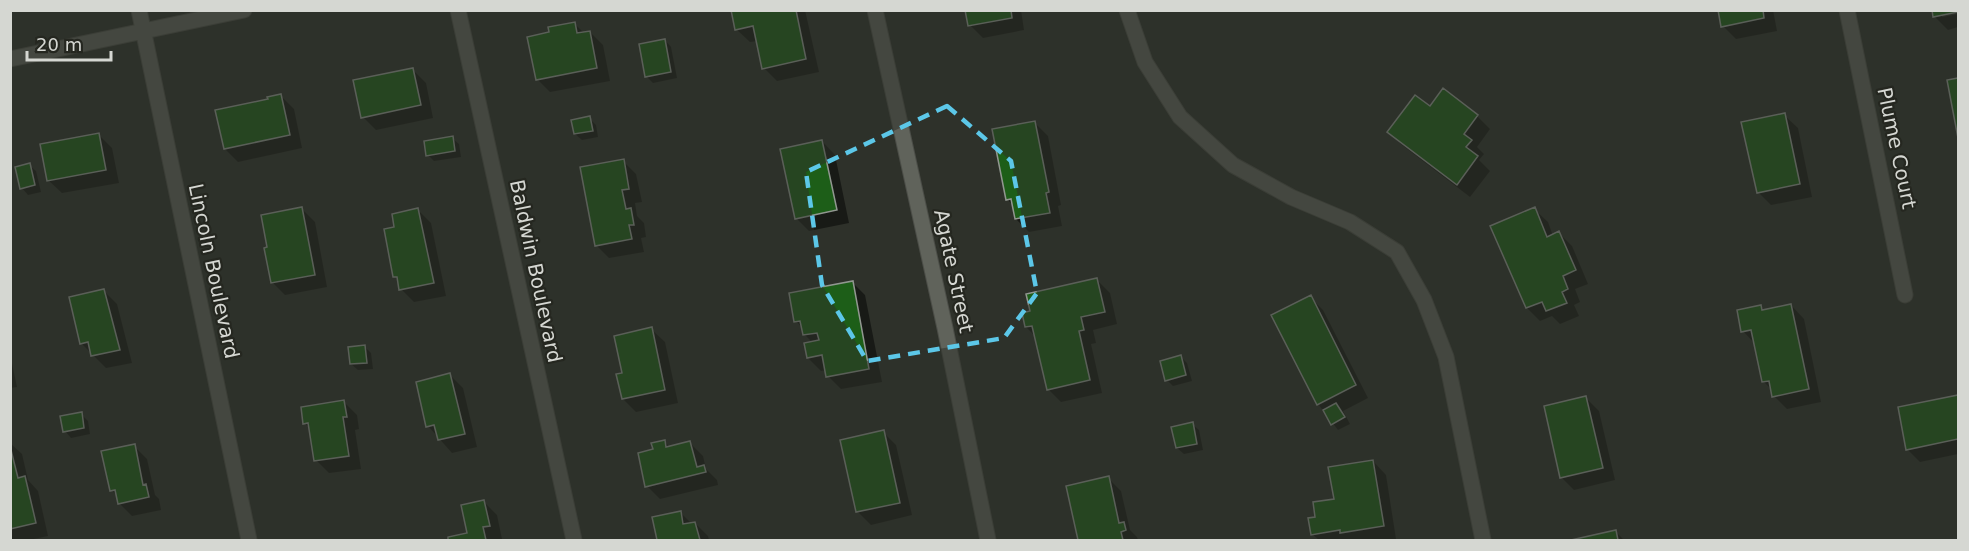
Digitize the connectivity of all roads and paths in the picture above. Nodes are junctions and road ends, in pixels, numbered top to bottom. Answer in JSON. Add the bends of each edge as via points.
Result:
{"nodes":[{"id":1,"x":138,"y":10,"type":"edge"},
{"id":2,"x":244,"y":10,"type":"edge"},
{"id":3,"x":458,"y":10,"type":"edge"},
{"id":4,"x":875,"y":10,"type":"edge"},
{"id":5,"x":1127,"y":10,"type":"edge"},
{"id":6,"x":1847,"y":10,"type":"edge"},
{"id":7,"x":143,"y":32,"type":"junction"},
{"id":8,"x":10,"y":59,"type":"edge"},
{"id":9,"x":1905,"y":295,"type":"dead end"},
{"id":10,"x":249,"y":540,"type":"edge"},
{"id":11,"x":574,"y":540,"type":"edge"},
{"id":12,"x":988,"y":540,"type":"edge"},
{"id":13,"x":1483,"y":540,"type":"edge"}],
"edges":[{"from":1,"to":7,"type":"street","name":"Lincoln Boulevard"},
{"from":2,"to":7,"type":"street"},
{"from":3,"to":11,"type":"street","name":"Baldwin Boulevard"},
{"from":4,"to":12,"type":"street","name":"Agate Street"},
{"from":5,"to":13,"type":"street","via":[[1146,62],[1180,117],[1233,165],[1350,222],[1397,252],[1424,300],[1446,357]]},
{"from":6,"to":9,"type":"street","name":"Plume Court"},
{"from":7,"to":8,"type":"street"},
{"from":7,"to":10,"type":"street","name":"Lincoln Boulevard"}]}
